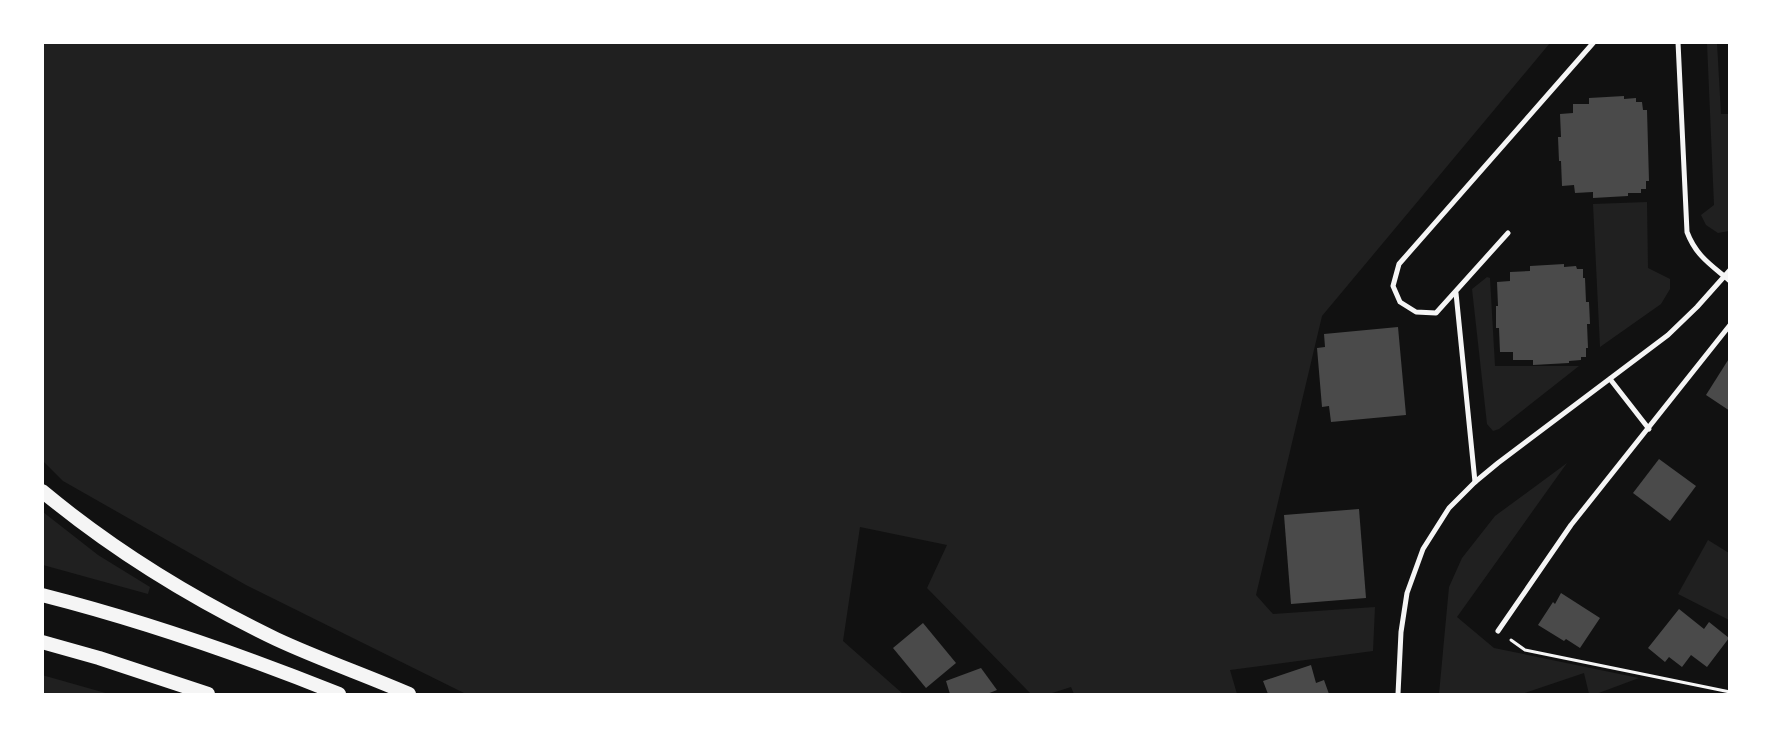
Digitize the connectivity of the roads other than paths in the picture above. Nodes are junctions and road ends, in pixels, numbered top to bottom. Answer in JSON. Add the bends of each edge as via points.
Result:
{"nodes":[{"id":1,"x":1594,"y":42,"type":"edge"},
{"id":2,"x":1678,"y":42,"type":"edge"},
{"id":3,"x":1508,"y":233,"type":"dead end"},
{"id":4,"x":1730,"y":270,"type":"edge"},
{"id":5,"x":1724,"y":277,"type":"junction"},
{"id":6,"x":1730,"y":281,"type":"edge"},
{"id":7,"x":1456,"y":292,"type":"junction"},
{"id":8,"x":1730,"y":325,"type":"edge"},
{"id":9,"x":1610,"y":379,"type":"junction"},
{"id":10,"x":1649,"y":428,"type":"junction"},
{"id":11,"x":1475,"y":482,"type":"junction"},
{"id":12,"x":42,"y":491,"type":"edge"},
{"id":13,"x":42,"y":595,"type":"edge"},
{"id":14,"x":1498,"y":631,"type":"road end"},
{"id":15,"x":42,"y":642,"type":"edge"},
{"id":16,"x":208,"y":694,"type":"edge"},
{"id":17,"x":339,"y":694,"type":"edge"},
{"id":18,"x":409,"y":694,"type":"edge"},
{"id":19,"x":1398,"y":694,"type":"edge"}],
"edges":[{"from":1,"to":7,"type":"street","via":[[1399,264],[1393,286],[1400,302],[1416,312],[1436,313]]},
{"from":2,"to":5,"type":"street","via":[[1687,232],[1698,254]]},
{"from":3,"to":7,"type":"street"},
{"from":4,"to":5,"type":"street"},
{"from":5,"to":6,"type":"street"},
{"from":5,"to":9,"type":"street","via":[[1668,335]]},
{"from":7,"to":11,"type":"street"},
{"from":8,"to":10,"type":"street"},
{"from":9,"to":10,"type":"street"},
{"from":9,"to":11,"type":"street"},
{"from":10,"to":14,"type":"street","via":[[1571,525]]},
{"from":11,"to":19,"type":"street","via":[[1449,508],[1422,549],[1407,593],[1401,632]]},
{"from":12,"to":18,"type":"highway","via":[[99,535],[209,604],[277,639]]},
{"from":13,"to":17,"type":"highway","via":[[166,631]]},
{"from":15,"to":16,"type":"highway"}]}
